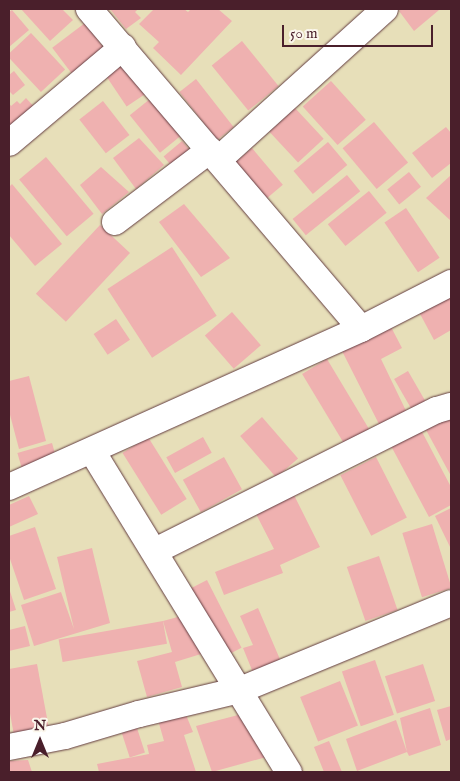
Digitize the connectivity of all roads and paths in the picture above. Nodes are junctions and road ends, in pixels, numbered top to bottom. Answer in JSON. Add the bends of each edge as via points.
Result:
{"nodes":[{"id":1,"x":89,"y":9,"type":"edge"},
{"id":2,"x":385,"y":9,"type":"edge"},
{"id":3,"x":123,"y":47,"type":"junction"},
{"id":4,"x":9,"y":143,"type":"edge"},
{"id":5,"x":214,"y":154,"type":"junction"},
{"id":6,"x":115,"y":222,"type":"dead end"},
{"id":7,"x":451,"y":283,"type":"edge"},
{"id":8,"x":361,"y":329,"type":"junction"},
{"id":9,"x":451,"y":406,"type":"edge"},
{"id":10,"x":92,"y":450,"type":"junction"},
{"id":11,"x":9,"y":487,"type":"edge"},
{"id":12,"x":155,"y":551,"type":"junction"},
{"id":13,"x":451,"y":603,"type":"edge"},
{"id":14,"x":240,"y":690,"type":"junction"},
{"id":15,"x":9,"y":747,"type":"edge"},
{"id":16,"x":289,"y":772,"type":"edge"}],
"edges":[{"from":1,"to":3,"type":"street"},
{"from":2,"to":5,"type":"street"},
{"from":3,"to":4,"type":"street"},
{"from":3,"to":5,"type":"street"},
{"from":5,"to":6,"type":"street"},
{"from":5,"to":8,"type":"street"},
{"from":7,"to":8,"type":"street"},
{"from":8,"to":10,"type":"street"},
{"from":9,"to":12,"type":"street","via":[[437,410]]},
{"from":10,"to":11,"type":"street"},
{"from":10,"to":12,"type":"street"},
{"from":12,"to":14,"type":"street"},
{"from":13,"to":14,"type":"street"},
{"from":14,"to":15,"type":"street","via":[[139,714],[66,736]]},
{"from":14,"to":16,"type":"street"}]}
